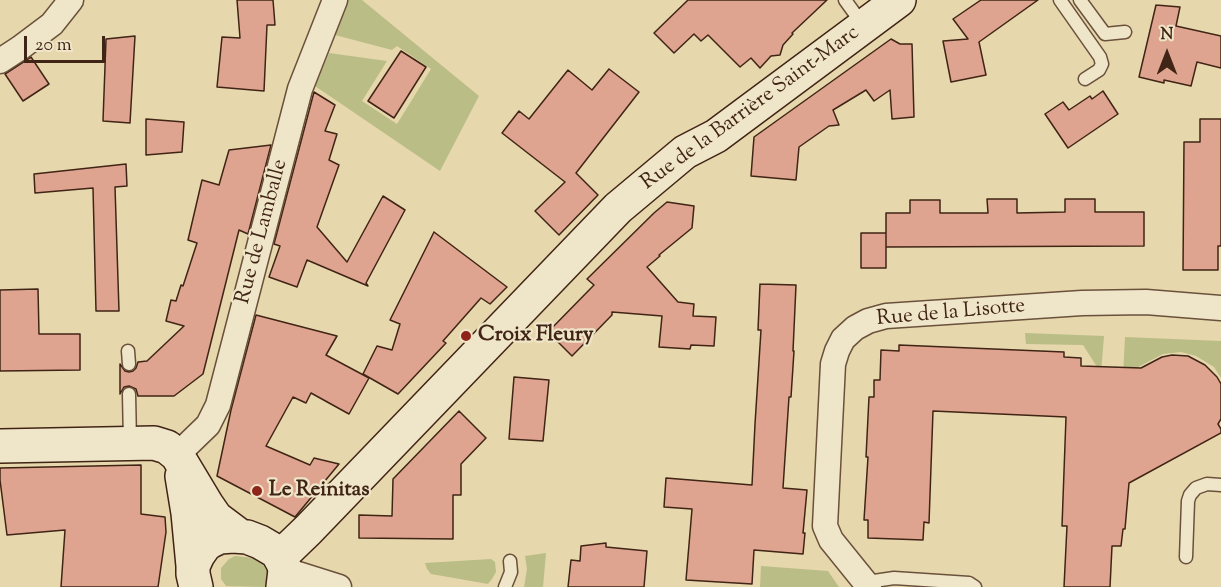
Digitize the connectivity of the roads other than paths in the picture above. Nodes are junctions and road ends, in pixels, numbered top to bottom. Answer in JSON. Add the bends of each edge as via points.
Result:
{"nodes":[{"id":1,"x":71,"y":0,"type":"edge"},
{"id":2,"x":335,"y":0,"type":"edge"},
{"id":3,"x":845,"y":0,"type":"edge"},
{"id":4,"x":899,"y":0,"type":"edge"},
{"id":5,"x":1060,"y":0,"type":"edge"},
{"id":6,"x":1080,"y":0,"type":"edge"},
{"id":7,"x":864,"y":26,"type":"junction"},
{"id":8,"x":1125,"y":32,"type":"dead end"},
{"id":9,"x":0,"y":61,"type":"edge"},
{"id":10,"x":1085,"y":78,"type":"dead end"},
{"id":11,"x":1221,"y":308,"type":"edge"},
{"id":12,"x":129,"y":394,"type":"dead end"},
{"id":13,"x":130,"y":443,"type":"junction"},
{"id":14,"x":0,"y":446,"type":"edge"},
{"id":15,"x":178,"y":457,"type":"junction"},
{"id":16,"x":1221,"y":485,"type":"edge"},
{"id":17,"x":240,"y":536,"type":"junction"},
{"id":18,"x":1186,"y":557,"type":"dead end"},
{"id":19,"x":510,"y":561,"type":"dead end"},
{"id":20,"x":282,"y":572,"type":"edge"},
{"id":21,"x":193,"y":580,"type":"edge"},
{"id":22,"x":868,"y":586,"type":"edge"},
{"id":23,"x":339,"y":587,"type":"edge"},
{"id":24,"x":505,"y":587,"type":"edge"},
{"id":25,"x":975,"y":587,"type":"edge"}],
"edges":[{"from":1,"to":9,"type":"street","via":[[52,24]]},
{"from":2,"to":15,"type":"street","name":"Rue de Lamballe","via":[[300,89],[218,405],[208,425]]},
{"from":3,"to":7,"type":"lane"},
{"from":4,"to":7,"type":"main road","name":"Rue de la Barrière Saint-Marc"},
{"from":5,"to":10,"type":"lane","via":[[1100,57],[1100,70]]},
{"from":6,"to":8,"type":"lane","via":[[1105,34]]},
{"from":7,"to":20,"type":"main road","name":"Rue de la Barrière Saint-Marc","via":[[717,136],[685,152],[618,208],[308,531]]},
{"from":11,"to":22,"type":"street","name":"Rue de la Lisotte","via":[[1146,302],[1082,303],[886,316],[855,328],[843,339],[833,364],[825,526],[831,540]]},
{"from":12,"to":13,"type":"lane"},
{"from":13,"to":14,"type":"main road"},
{"from":13,"to":15,"type":"main road","via":[[154,443],[167,447]]},
{"from":15,"to":17,"type":"main road","via":[[216,518]]},
{"from":15,"to":21,"type":"main road","via":[[188,513]]},
{"from":16,"to":18,"type":"lane","via":[[1207,484],[1190,495]]},
{"from":17,"to":20,"type":"main road","via":[[272,549]]},
{"from":17,"to":21,"type":"main road","via":[[220,537],[205,545],[198,555]]},
{"from":19,"to":24,"type":"lane","via":[[511,572]]},
{"from":20,"to":23,"type":"street"},
{"from":22,"to":25,"type":"lane","via":[[874,581],[894,578],[969,583]]}]}
